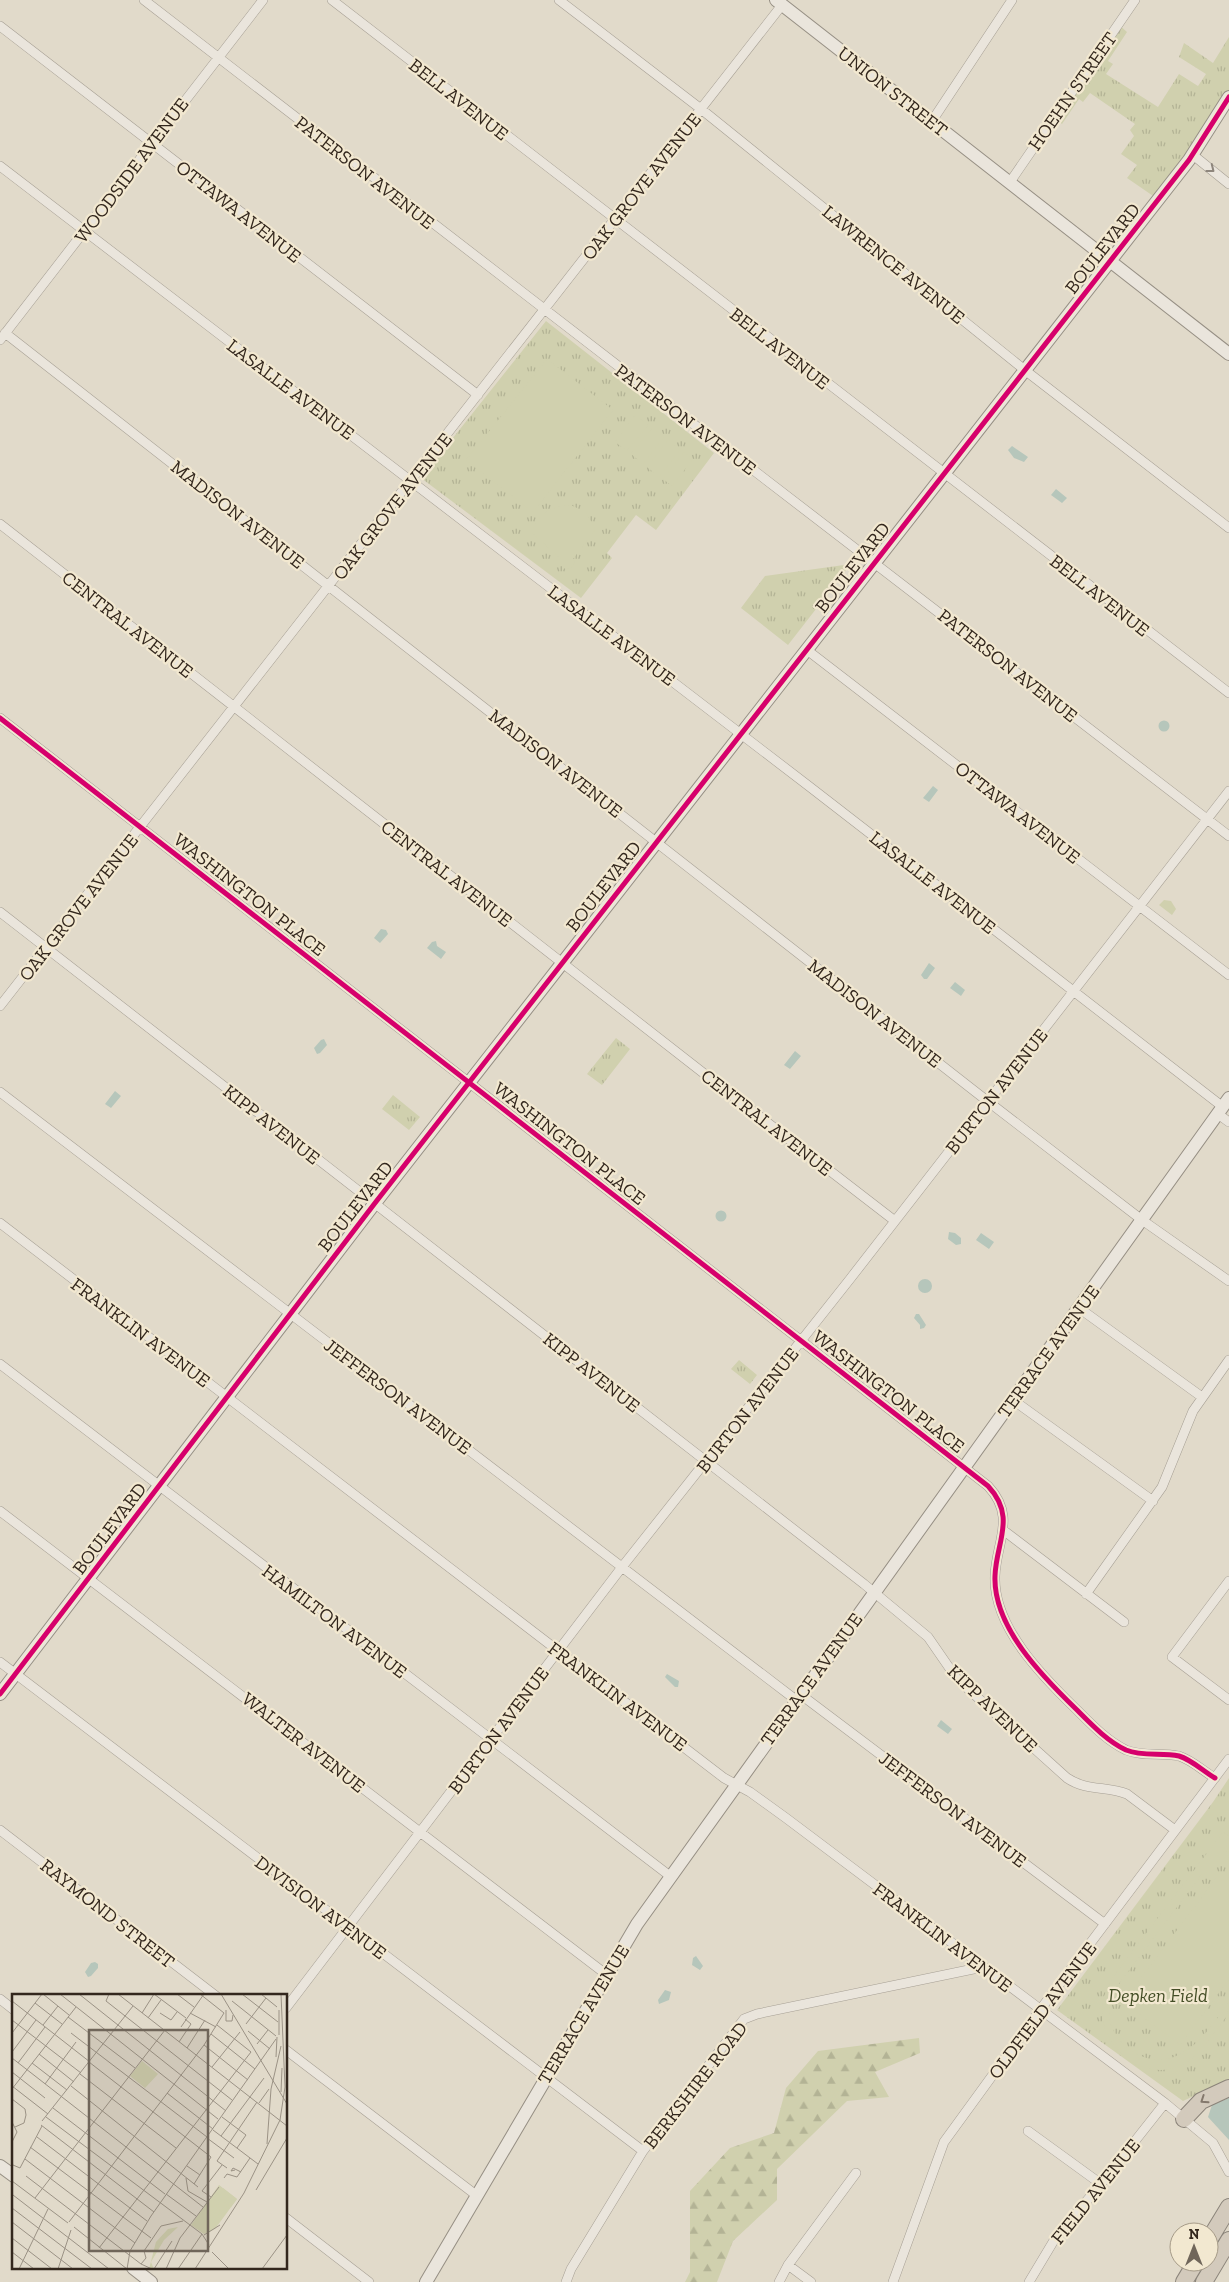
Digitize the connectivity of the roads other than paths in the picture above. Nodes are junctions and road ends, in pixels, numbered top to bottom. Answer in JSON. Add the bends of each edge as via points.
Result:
{"nodes":[{"id":1,"x":144,"y":0,"type":"edge"},
{"id":2,"x":263,"y":0,"type":"edge"},
{"id":3,"x":332,"y":0,"type":"edge"},
{"id":4,"x":559,"y":0,"type":"edge"},
{"id":5,"x":1012,"y":0,"type":"edge"},
{"id":6,"x":1135,"y":0,"type":"edge"},
{"id":7,"x":779,"y":2,"type":"edge"},
{"id":8,"x":0,"y":26,"type":"edge"},
{"id":9,"x":218,"y":57,"type":"junction"},
{"id":10,"x":1229,"y":97,"type":"edge"},
{"id":11,"x":701,"y":109,"type":"junction"},
{"id":12,"x":932,"y":121,"type":"junction"},
{"id":13,"x":152,"y":143,"type":"junction"},
{"id":14,"x":1193,"y":155,"type":"junction"},
{"id":15,"x":0,"y":166,"type":"edge"},
{"id":16,"x":1010,"y":182,"type":"junction"},
{"id":17,"x":1229,"y":184,"type":"edge"},
{"id":18,"x":614,"y":220,"type":"junction"},
{"id":19,"x":85,"y":231,"type":"junction"},
{"id":20,"x":1111,"y":261,"type":"junction"},
{"id":21,"x":544,"y":310,"type":"junction"},
{"id":22,"x":0,"y":322,"type":"edge"},
{"id":23,"x":5,"y":334,"type":"edge"},
{"id":24,"x":1229,"y":354,"type":"edge"},
{"id":25,"x":1026,"y":371,"type":"junction"},
{"id":26,"x":478,"y":395,"type":"junction"},
{"id":27,"x":944,"y":474,"type":"junction"},
{"id":28,"x":411,"y":481,"type":"junction"},
{"id":29,"x":0,"y":524,"type":"edge"},
{"id":30,"x":1229,"y":528,"type":"edge"},
{"id":31,"x":875,"y":562,"type":"junction"},
{"id":32,"x":330,"y":585,"type":"junction"},
{"id":33,"x":807,"y":650,"type":"junction"},
{"id":34,"x":1229,"y":693,"type":"edge"},
{"id":35,"x":234,"y":708,"type":"junction"},
{"id":36,"x":0,"y":718,"type":"edge"},
{"id":37,"x":741,"y":734,"type":"junction"},
{"id":38,"x":1229,"y":791,"type":"edge"},
{"id":39,"x":1207,"y":819,"type":"junction"},
{"id":40,"x":141,"y":828,"type":"junction"},
{"id":41,"x":1229,"y":836,"type":"edge"},
{"id":42,"x":657,"y":842,"type":"junction"},
{"id":43,"x":1140,"y":906,"type":"junction"},
{"id":44,"x":0,"y":912,"type":"edge"},
{"id":45,"x":44,"y":947,"type":"junction"},
{"id":46,"x":563,"y":963,"type":"junction"},
{"id":47,"x":1229,"y":975,"type":"edge"},
{"id":48,"x":1073,"y":991,"type":"junction"},
{"id":49,"x":0,"y":1006,"type":"edge"},
{"id":50,"x":469,"y":1083,"type":"junction"},
{"id":51,"x":0,"y":1092,"type":"edge"},
{"id":52,"x":988,"y":1100,"type":"junction"},
{"id":53,"x":1223,"y":1106,"type":"edge"},
{"id":54,"x":1229,"y":1122,"type":"edge"},
{"id":55,"x":375,"y":1203,"type":"junction"},
{"id":56,"x":1142,"y":1220,"type":"junction"},
{"id":57,"x":895,"y":1221,"type":"junction"},
{"id":58,"x":0,"y":1223,"type":"edge"},
{"id":59,"x":1229,"y":1281,"type":"edge"},
{"id":60,"x":1079,"y":1308,"type":"junction"},
{"id":61,"x":291,"y":1314,"type":"junction"},
{"id":62,"x":800,"y":1341,"type":"junction"},
{"id":63,"x":1229,"y":1360,"type":"edge"},
{"id":64,"x":0,"y":1364,"type":"edge"},
{"id":65,"x":1202,"y":1396,"type":"junction"},
{"id":66,"x":227,"y":1398,"type":"junction"},
{"id":67,"x":1013,"y":1400,"type":"junction"},
{"id":68,"x":708,"y":1464,"type":"junction"},
{"id":69,"x":963,"y":1467,"type":"junction"},
{"id":70,"x":159,"y":1486,"type":"junction"},
{"id":71,"x":1153,"y":1501,"type":"junction"},
{"id":72,"x":0,"y":1511,"type":"edge"},
{"id":73,"x":1003,"y":1530,"type":"junction"},
{"id":74,"x":622,"y":1567,"type":"junction"},
{"id":75,"x":89,"y":1578,"type":"junction"},
{"id":76,"x":1229,"y":1581,"type":"edge"},
{"id":77,"x":874,"y":1592,"type":"junction"},
{"id":78,"x":1086,"y":1594,"type":"junction"},
{"id":79,"x":1124,"y":1622,"type":"dead end"},
{"id":80,"x":559,"y":1650,"type":"junction"},
{"id":81,"x":0,"y":1662,"type":"edge"},
{"id":82,"x":15,"y":1673,"type":"junction"},
{"id":83,"x":0,"y":1694,"type":"edge"},
{"id":84,"x":798,"y":1697,"type":"junction"},
{"id":85,"x":1229,"y":1700,"type":"edge"},
{"id":86,"x":490,"y":1740,"type":"junction"},
{"id":87,"x":1229,"y":1759,"type":"edge"},
{"id":88,"x":1215,"y":1778,"type":"junction"},
{"id":89,"x":736,"y":1784,"type":"junction"},
{"id":90,"x":0,"y":1830,"type":"edge"},
{"id":91,"x":1175,"y":1830,"type":"junction"},
{"id":92,"x":420,"y":1832,"type":"junction"},
{"id":93,"x":670,"y":1876,"type":"junction"},
{"id":94,"x":1105,"y":1924,"type":"junction"},
{"id":95,"x":347,"y":1928,"type":"junction"},
{"id":96,"x":983,"y":1966,"type":"junction"},
{"id":97,"x":606,"y":1974,"type":"junction"},
{"id":98,"x":213,"y":1994,"type":"edge"},
{"id":99,"x":0,"y":1999,"type":"edge"},
{"id":100,"x":288,"y":2005,"type":"edge"},
{"id":101,"x":12,"y":2008,"type":"edge"},
{"id":102,"x":1040,"y":2010,"type":"junction"},
{"id":103,"x":288,"y":2052,"type":"edge"},
{"id":104,"x":546,"y":2077,"type":"junction"},
{"id":105,"x":1229,"y":2088,"type":"edge"},
{"id":106,"x":1165,"y":2103,"type":"junction"},
{"id":107,"x":1184,"y":2118,"type":"junction"},
{"id":108,"x":1028,"y":2131,"type":"dead end"},
{"id":109,"x":643,"y":2151,"type":"junction"},
{"id":110,"x":0,"y":2166,"type":"edge"},
{"id":111,"x":1229,"y":2172,"type":"edge"},
{"id":112,"x":856,"y":2173,"type":"dead end"},
{"id":113,"x":12,"y":2175,"type":"edge"},
{"id":114,"x":1101,"y":2184,"type":"junction"},
{"id":115,"x":476,"y":2195,"type":"junction"},
{"id":116,"x":1229,"y":2207,"type":"edge"},
{"id":117,"x":288,"y":2220,"type":"edge"},
{"id":118,"x":1219,"y":2224,"type":"edge"},
{"id":119,"x":1229,"y":2240,"type":"edge"},
{"id":120,"x":788,"y":2265,"type":"junction"},
{"id":121,"x":136,"y":2270,"type":"edge"},
{"id":122,"x":426,"y":2281,"type":"edge"},
{"id":123,"x":151,"y":2282,"type":"edge"},
{"id":124,"x":369,"y":2282,"type":"edge"},
{"id":125,"x":566,"y":2282,"type":"edge"},
{"id":126,"x":778,"y":2282,"type":"edge"},
{"id":127,"x":811,"y":2282,"type":"edge"},
{"id":128,"x":893,"y":2282,"type":"edge"},
{"id":129,"x":1029,"y":2282,"type":"edge"},
{"id":130,"x":1204,"y":2282,"type":"edge"}],
"edges":[{"from":1,"to":9,"type":"street","name":"PATERSON AVENUE"},
{"from":2,"to":9,"type":"street","name":"WOODSIDE AVENUE"},
{"from":3,"to":18,"type":"street","name":"BELL AVENUE"},
{"from":4,"to":11,"type":"street","name":"LAWRENCE AVENUE"},
{"from":5,"to":12,"type":"street"},
{"from":6,"to":16,"type":"street","name":"HOEHN STREET"},
{"from":7,"to":11,"type":"street","name":"OAK GROVE AVENUE"},
{"from":7,"to":12,"type":"street","name":"UNION STREET"},
{"from":8,"to":13,"type":"street","name":"OTTAWA AVENUE"},
{"from":9,"to":13,"type":"street","name":"WOODSIDE AVENUE"},
{"from":9,"to":21,"type":"street","name":"PATERSON AVENUE"},
{"from":10,"to":14,"type":"street","name":"BOULEVARD"},
{"from":11,"to":18,"type":"street","name":"OAK GROVE AVENUE"},
{"from":11,"to":25,"type":"street","name":"LAWRENCE AVENUE"},
{"from":12,"to":16,"type":"street","name":"UNION STREET"},
{"from":13,"to":19,"type":"street","name":"WOODSIDE AVENUE"},
{"from":13,"to":26,"type":"street","name":"OTTAWA AVENUE"},
{"from":14,"to":17,"type":"street","one_way":true},
{"from":14,"to":20,"type":"street","name":"BOULEVARD"},
{"from":15,"to":19,"type":"street","name":"LASALLE AVENUE"},
{"from":16,"to":20,"type":"street","name":"UNION STREET"},
{"from":18,"to":21,"type":"street","name":"OAK GROVE AVENUE"},
{"from":18,"to":27,"type":"street","name":"BELL AVENUE"},
{"from":19,"to":23,"type":"street","name":"WOODSIDE AVENUE"},
{"from":19,"to":28,"type":"street","name":"LASALLE AVENUE"},
{"from":20,"to":24,"type":"street","name":"UNION STREET"},
{"from":20,"to":25,"type":"street","name":"BOULEVARD"},
{"from":21,"to":26,"type":"street","name":"OAK GROVE AVENUE"},
{"from":21,"to":31,"type":"street","name":"PATERSON AVENUE"},
{"from":22,"to":23,"type":"street","name":"MADISON AVENUE"},
{"from":23,"to":32,"type":"street","name":"MADISON AVENUE"},
{"from":25,"to":27,"type":"street","name":"BOULEVARD"},
{"from":25,"to":30,"type":"street","name":"LAWRENCE AVENUE"},
{"from":26,"to":28,"type":"street","name":"OAK GROVE AVENUE"},
{"from":27,"to":31,"type":"street","name":"BOULEVARD"},
{"from":27,"to":34,"type":"street","name":"BELL AVENUE"},
{"from":28,"to":32,"type":"street","name":"OAK GROVE AVENUE"},
{"from":28,"to":37,"type":"street","name":"LASALLE AVENUE"},
{"from":29,"to":35,"type":"street","name":"CENTRAL AVENUE"},
{"from":31,"to":33,"type":"street","name":"BOULEVARD"},
{"from":31,"to":39,"type":"street","name":"PATERSON AVENUE"},
{"from":32,"to":35,"type":"street","name":"OAK GROVE AVENUE"},
{"from":32,"to":42,"type":"street","name":"MADISON AVENUE"},
{"from":33,"to":37,"type":"street","name":"BOULEVARD"},
{"from":33,"to":43,"type":"street","name":"OTTAWA AVENUE"},
{"from":35,"to":40,"type":"street","name":"OAK GROVE AVENUE"},
{"from":35,"to":46,"type":"street","name":"CENTRAL AVENUE"},
{"from":36,"to":40,"type":"street","name":"WASHINGTON PLACE"},
{"from":37,"to":42,"type":"street","name":"BOULEVARD"},
{"from":37,"to":48,"type":"street","name":"LASALLE AVENUE"},
{"from":38,"to":39,"type":"street","name":"BURTON AVENUE"},
{"from":39,"to":41,"type":"street","name":"PATERSON AVENUE"},
{"from":39,"to":43,"type":"street","name":"BURTON AVENUE"},
{"from":40,"to":45,"type":"street","name":"OAK GROVE AVENUE"},
{"from":40,"to":50,"type":"street","name":"WASHINGTON PLACE"},
{"from":42,"to":46,"type":"street","name":"BOULEVARD"},
{"from":42,"to":52,"type":"street","name":"MADISON AVENUE"},
{"from":43,"to":47,"type":"street","name":"OTTAWA AVENUE"},
{"from":43,"to":48,"type":"street","name":"BURTON AVENUE"},
{"from":44,"to":45,"type":"street","name":"KIPP AVENUE"},
{"from":45,"to":49,"type":"street","name":"OAK GROVE AVENUE"},
{"from":45,"to":55,"type":"street","name":"KIPP AVENUE"},
{"from":46,"to":50,"type":"street","name":"BOULEVARD"},
{"from":46,"to":57,"type":"street","name":"CENTRAL AVENUE"},
{"from":48,"to":52,"type":"street","name":"BURTON AVENUE"},
{"from":48,"to":53,"type":"street","name":"LASALLE AVENUE"},
{"from":50,"to":55,"type":"street","name":"BOULEVARD"},
{"from":50,"to":62,"type":"street","name":"WASHINGTON PLACE"},
{"from":51,"to":61,"type":"street","name":"JEFFERSON AVENUE"},
{"from":52,"to":56,"type":"street","name":"MADISON AVENUE"},
{"from":52,"to":57,"type":"street","name":"BURTON AVENUE"},
{"from":53,"to":54,"type":"street","name":"LASALLE AVENUE"},
{"from":53,"to":56,"type":"street","name":"TERRACE AVENUE"},
{"from":55,"to":61,"type":"street","name":"BOULEVARD"},
{"from":55,"to":68,"type":"street","name":"KIPP AVENUE"},
{"from":56,"to":59,"type":"street","name":"MADISON AVENUE"},
{"from":56,"to":60,"type":"street","name":"TERRACE AVENUE"},
{"from":57,"to":62,"type":"street","name":"BURTON AVENUE"},
{"from":58,"to":66,"type":"street","name":"FRANKLIN AVENUE"},
{"from":60,"to":65,"type":"street"},
{"from":60,"to":67,"type":"street","name":"TERRACE AVENUE"},
{"from":61,"to":66,"type":"street","name":"BOULEVARD"},
{"from":61,"to":74,"type":"street","name":"JEFFERSON AVENUE"},
{"from":62,"to":68,"type":"street","name":"BURTON AVENUE"},
{"from":62,"to":69,"type":"street","name":"WASHINGTON PLACE"},
{"from":63,"to":65,"type":"street"},
{"from":64,"to":70,"type":"street","name":"HAMILTON AVENUE"},
{"from":65,"to":71,"type":"street"},
{"from":66,"to":70,"type":"street","name":"BOULEVARD"},
{"from":66,"to":80,"type":"street","name":"FRANKLIN AVENUE"},
{"from":67,"to":69,"type":"street","name":"TERRACE AVENUE"},
{"from":67,"to":71,"type":"street"},
{"from":68,"to":74,"type":"street","name":"BURTON AVENUE"},
{"from":68,"to":77,"type":"street","name":"KIPP AVENUE"},
{"from":69,"to":73,"type":"street","name":"WASHINGTON PLACE","via":[[995,1494],[1004,1513]]},
{"from":69,"to":77,"type":"street","name":"TERRACE AVENUE"},
{"from":70,"to":75,"type":"street","name":"BOULEVARD"},
{"from":70,"to":86,"type":"street","name":"HAMILTON AVENUE"},
{"from":71,"to":78,"type":"street"},
{"from":72,"to":75,"type":"street","name":"WALTER AVENUE"},
{"from":73,"to":78,"type":"street"},
{"from":73,"to":88,"type":"street","name":"WASHINGTON PLACE","via":[[995,1575],[996,1592],[1011,1631],[1028,1658],[1078,1712],[1120,1746],[1136,1753],[1178,1756]]},
{"from":74,"to":80,"type":"street","name":"BURTON AVENUE"},
{"from":74,"to":84,"type":"street","name":"JEFFERSON AVENUE"},
{"from":75,"to":82,"type":"street","name":"BOULEVARD"},
{"from":75,"to":92,"type":"street","name":"WALTER AVENUE"},
{"from":76,"to":85,"type":"street","via":[[1172,1657]]},
{"from":77,"to":84,"type":"street","name":"TERRACE AVENUE"},
{"from":77,"to":91,"type":"street","name":"KIPP AVENUE","via":[[928,1637],[957,1679],[1068,1778],[1082,1786],[1127,1794]]},
{"from":78,"to":79,"type":"street"},
{"from":80,"to":86,"type":"street","name":"BURTON AVENUE"},
{"from":80,"to":89,"type":"street","name":"FRANKLIN AVENUE"},
{"from":81,"to":82,"type":"street","name":"DIVISION AVENUE"},
{"from":82,"to":83,"type":"street","name":"BOULEVARD"},
{"from":82,"to":95,"type":"street","name":"DIVISION AVENUE"},
{"from":84,"to":89,"type":"street","name":"TERRACE AVENUE"},
{"from":84,"to":94,"type":"street","name":"JEFFERSON AVENUE"},
{"from":86,"to":92,"type":"street","name":"BURTON AVENUE"},
{"from":86,"to":93,"type":"street","name":"HAMILTON AVENUE"},
{"from":87,"to":88,"type":"street","name":"OLDFIELD AVENUE"},
{"from":88,"to":91,"type":"street","name":"OLDFIELD AVENUE"},
{"from":89,"to":93,"type":"street","name":"TERRACE AVENUE"},
{"from":89,"to":96,"type":"street","name":"FRANKLIN AVENUE"},
{"from":90,"to":98,"type":"street","name":"RAYMOND STREET"},
{"from":91,"to":94,"type":"street","name":"OLDFIELD AVENUE"},
{"from":92,"to":95,"type":"street","name":"BURTON AVENUE"},
{"from":92,"to":97,"type":"street","name":"WALTER AVENUE"},
{"from":93,"to":97,"type":"street","name":"TERRACE AVENUE"},
{"from":94,"to":102,"type":"street","name":"OLDFIELD AVENUE"},
{"from":95,"to":100,"type":"street","name":"BURTON AVENUE"},
{"from":95,"to":104,"type":"street","name":"DIVISION AVENUE"},
{"from":96,"to":102,"type":"street","name":"FRANKLIN AVENUE"},
{"from":96,"to":109,"type":"street","name":"BERKSHIRE ROAD","via":[[750,2016]]},
{"from":97,"to":104,"type":"street","name":"TERRACE AVENUE"},
{"from":99,"to":101,"type":"street"},
{"from":102,"to":106,"type":"street","name":"FRANKLIN AVENUE"},
{"from":102,"to":128,"type":"street","name":"OLDFIELD AVENUE","via":[[944,2142]]},
{"from":103,"to":115,"type":"street"},
{"from":104,"to":109,"type":"street","name":"DIVISION AVENUE"},
{"from":104,"to":115,"type":"street","name":"TERRACE AVENUE"},
{"from":105,"to":107,"type":"highway","one_way":true,"via":[[1201,2101]]},
{"from":106,"to":107,"type":"street","name":"FRANKLIN AVENUE"},
{"from":106,"to":114,"type":"street","name":"FIELD AVENUE"},
{"from":107,"to":111,"type":"street","name":"FRANKLIN AVENUE","via":[[1213,2143]]},
{"from":108,"to":114,"type":"street"},
{"from":109,"to":125,"type":"street","name":"BERKSHIRE ROAD"},
{"from":110,"to":113,"type":"street"},
{"from":112,"to":120,"type":"street"},
{"from":114,"to":129,"type":"street","name":"FIELD AVENUE","via":[[1056,2237]]},
{"from":115,"to":122,"type":"street","name":"TERRACE AVENUE"},
{"from":116,"to":118,"type":"highway"},
{"from":117,"to":124,"type":"street"},
{"from":119,"to":130,"type":"highway"},
{"from":120,"to":126,"type":"street"},
{"from":120,"to":127,"type":"street"},
{"from":121,"to":123,"type":"street"}]}
